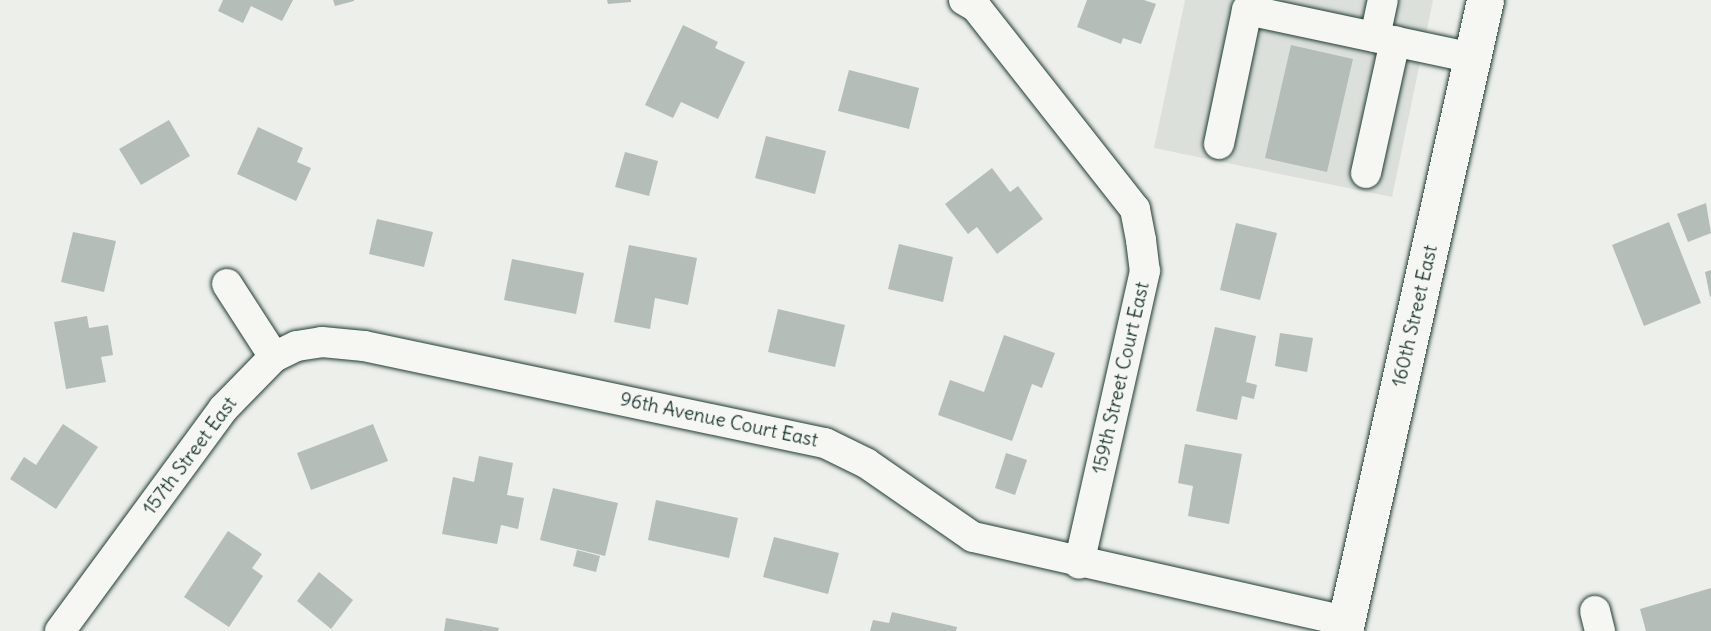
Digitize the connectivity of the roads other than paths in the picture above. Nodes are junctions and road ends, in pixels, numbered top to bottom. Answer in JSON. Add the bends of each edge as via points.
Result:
{"nodes":[{"id":1,"x":964,"y":0,"type":"edge"},
{"id":2,"x":1383,"y":0,"type":"edge"},
{"id":3,"x":1485,"y":0,"type":"edge"},
{"id":4,"x":1385,"y":39,"type":"junction"},
{"id":5,"x":1473,"y":58,"type":"junction"},
{"id":6,"x":1219,"y":144,"type":"dead end"},
{"id":7,"x":1366,"y":173,"type":"dead end"},
{"id":8,"x":227,"y":284,"type":"dead end"},
{"id":9,"x":274,"y":358,"type":"junction"},
{"id":10,"x":1079,"y":564,"type":"junction"},
{"id":11,"x":1345,"y":626,"type":"edge"},
{"id":12,"x":60,"y":631,"type":"edge"}],
"edges":[{"from":1,"to":10,"type":"street","name":"159th Street Court East","via":[[976,6],[1135,209],[1145,271]]},
{"from":2,"to":4,"type":"street"},
{"from":3,"to":5,"type":"main road","name":"160th Street East"},
{"from":4,"to":5,"type":"street"},
{"from":4,"to":6,"type":"street","via":[[1247,10]]},
{"from":4,"to":7,"type":"street"},
{"from":5,"to":11,"type":"main road","name":"160th Street East"},
{"from":8,"to":9,"type":"street"},
{"from":9,"to":10,"type":"street","name":"96th Avenue Court East","via":[[298,346],[322,342],[364,346],[805,437],[866,463],[974,537]]},
{"from":9,"to":12,"type":"street","name":"157th Street East","via":[[223,409]]},
{"from":10,"to":11,"type":"street","name":"96th Avenue Court East"}]}
